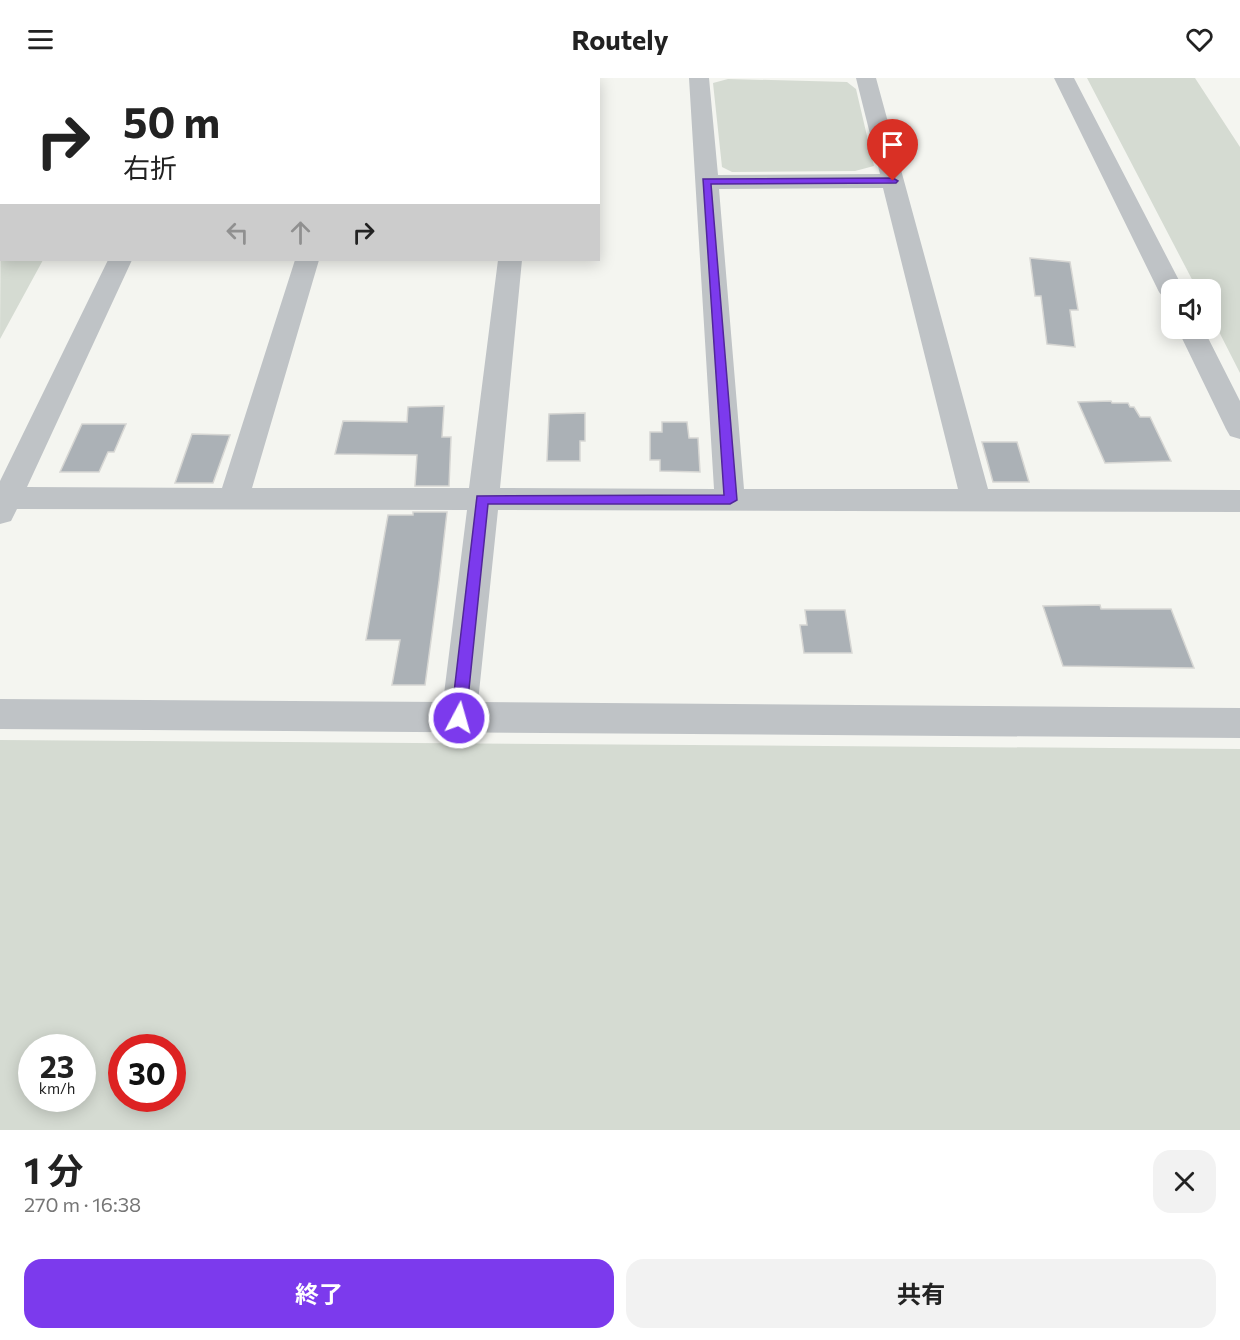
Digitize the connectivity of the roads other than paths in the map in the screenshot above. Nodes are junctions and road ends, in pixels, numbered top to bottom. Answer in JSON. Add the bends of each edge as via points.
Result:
{"nodes":[{"id":1,"x":699,"y":78,"type":"edge"},
{"id":2,"x":866,"y":78,"type":"edge"},
{"id":3,"x":1064,"y":78,"type":"edge"},
{"id":4,"x":893,"y":181,"type":"junction"},
{"id":5,"x":706,"y":182,"type":"junction"},
{"id":6,"x":120,"y":261,"type":"edge"},
{"id":7,"x":307,"y":261,"type":"edge"},
{"id":8,"x":510,"y":261,"type":"edge"},
{"id":9,"x":1165,"y":279,"type":"edge"},
{"id":10,"x":1195,"y":339,"type":"edge"},
{"id":11,"x":1240,"y":429,"type":"edge"},
{"id":12,"x":234,"y":498,"type":"junction"},
{"id":13,"x":482,"y":499,"type":"junction"},
{"id":14,"x":730,"y":500,"type":"junction"},
{"id":15,"x":976,"y":500,"type":"junction"},
{"id":16,"x":1240,"y":501,"type":"edge"},
{"id":17,"x":4,"y":505,"type":"edge"},
{"id":18,"x":0,"y":714,"type":"edge"},
{"id":19,"x":459,"y":718,"type":"junction"},
{"id":20,"x":1240,"y":723,"type":"edge"}],
"edges":[{"from":1,"to":5,"type":"street"},
{"from":2,"to":4,"type":"street"},
{"from":3,"to":9,"type":"street"},
{"from":4,"to":5,"type":"street"},
{"from":4,"to":15,"type":"street"},
{"from":5,"to":14,"type":"street"},
{"from":6,"to":17,"type":"street"},
{"from":7,"to":12,"type":"street"},
{"from":8,"to":13,"type":"street"},
{"from":10,"to":11,"type":"street"},
{"from":12,"to":13,"type":"street"},
{"from":12,"to":17,"type":"street"},
{"from":13,"to":14,"type":"street"},
{"from":13,"to":19,"type":"street"},
{"from":14,"to":15,"type":"street"},
{"from":15,"to":16,"type":"street"},
{"from":18,"to":19,"type":"street"},
{"from":19,"to":20,"type":"street"}]}
